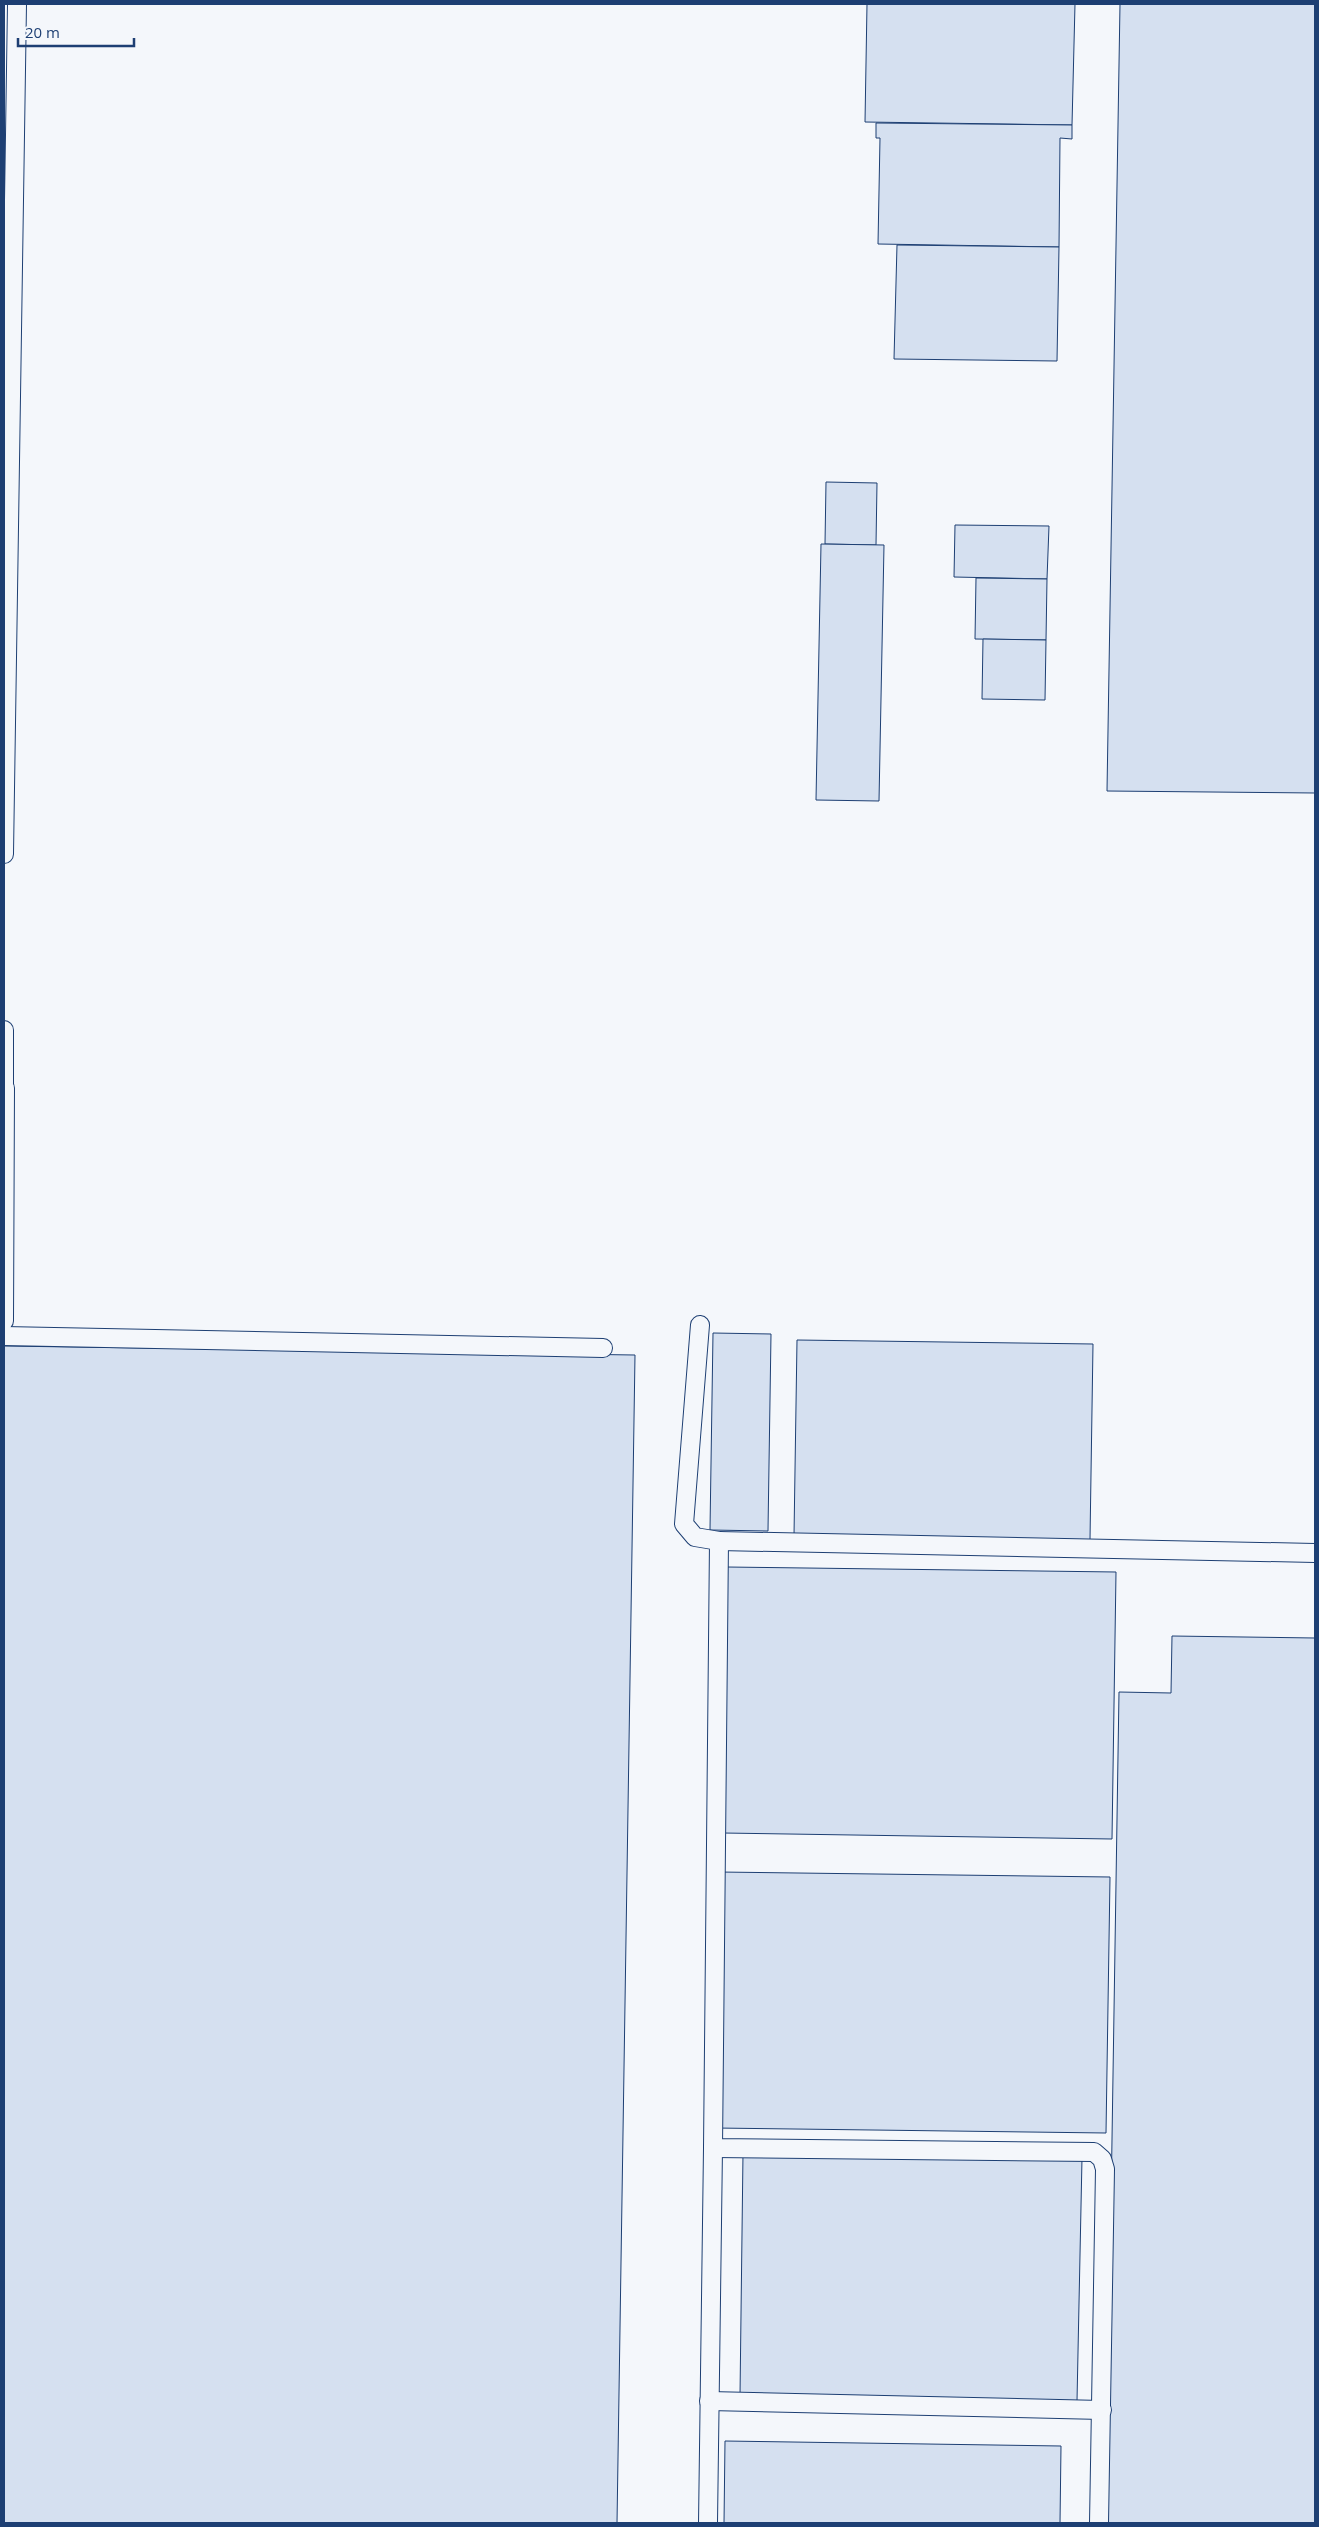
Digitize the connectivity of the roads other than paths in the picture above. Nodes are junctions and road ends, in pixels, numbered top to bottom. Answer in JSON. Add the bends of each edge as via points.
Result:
{"nodes":[{"id":1,"x":17,"y":4,"type":"edge"},
{"id":2,"x":4,"y":854,"type":"edge"},
{"id":3,"x":4,"y":1030,"type":"edge"},
{"id":4,"x":4,"y":1088,"type":"edge"},
{"id":5,"x":4,"y":1321,"type":"edge"},
{"id":6,"x":700,"y":1325,"type":"dead end"},
{"id":7,"x":4,"y":1336,"type":"edge"},
{"id":8,"x":603,"y":1348,"type":"dead end"},
{"id":9,"x":719,"y":1541,"type":"junction"},
{"id":10,"x":1315,"y":1553,"type":"edge"},
{"id":11,"x":713,"y":2148,"type":"junction"},
{"id":12,"x":709,"y":2401,"type":"junction"},
{"id":13,"x":1102,"y":2410,"type":"junction"},
{"id":14,"x":708,"y":2523,"type":"edge"},
{"id":15,"x":1099,"y":2523,"type":"edge"}],
"edges":[{"from":1,"to":2,"type":"lane"},
{"from":3,"to":4,"type":"lane"},
{"from":4,"to":5,"type":"lane"},
{"from":6,"to":9,"type":"lane","via":[[684,1524],[695,1537]]},
{"from":7,"to":8,"type":"lane"},
{"from":9,"to":10,"type":"lane"},
{"from":9,"to":11,"type":"lane"},
{"from":11,"to":12,"type":"lane"},
{"from":11,"to":13,"type":"lane","via":[[1094,2152],[1102,2159],[1104,2169]]},
{"from":12,"to":13,"type":"lane"},
{"from":12,"to":14,"type":"lane"},
{"from":13,"to":15,"type":"lane"}]}
